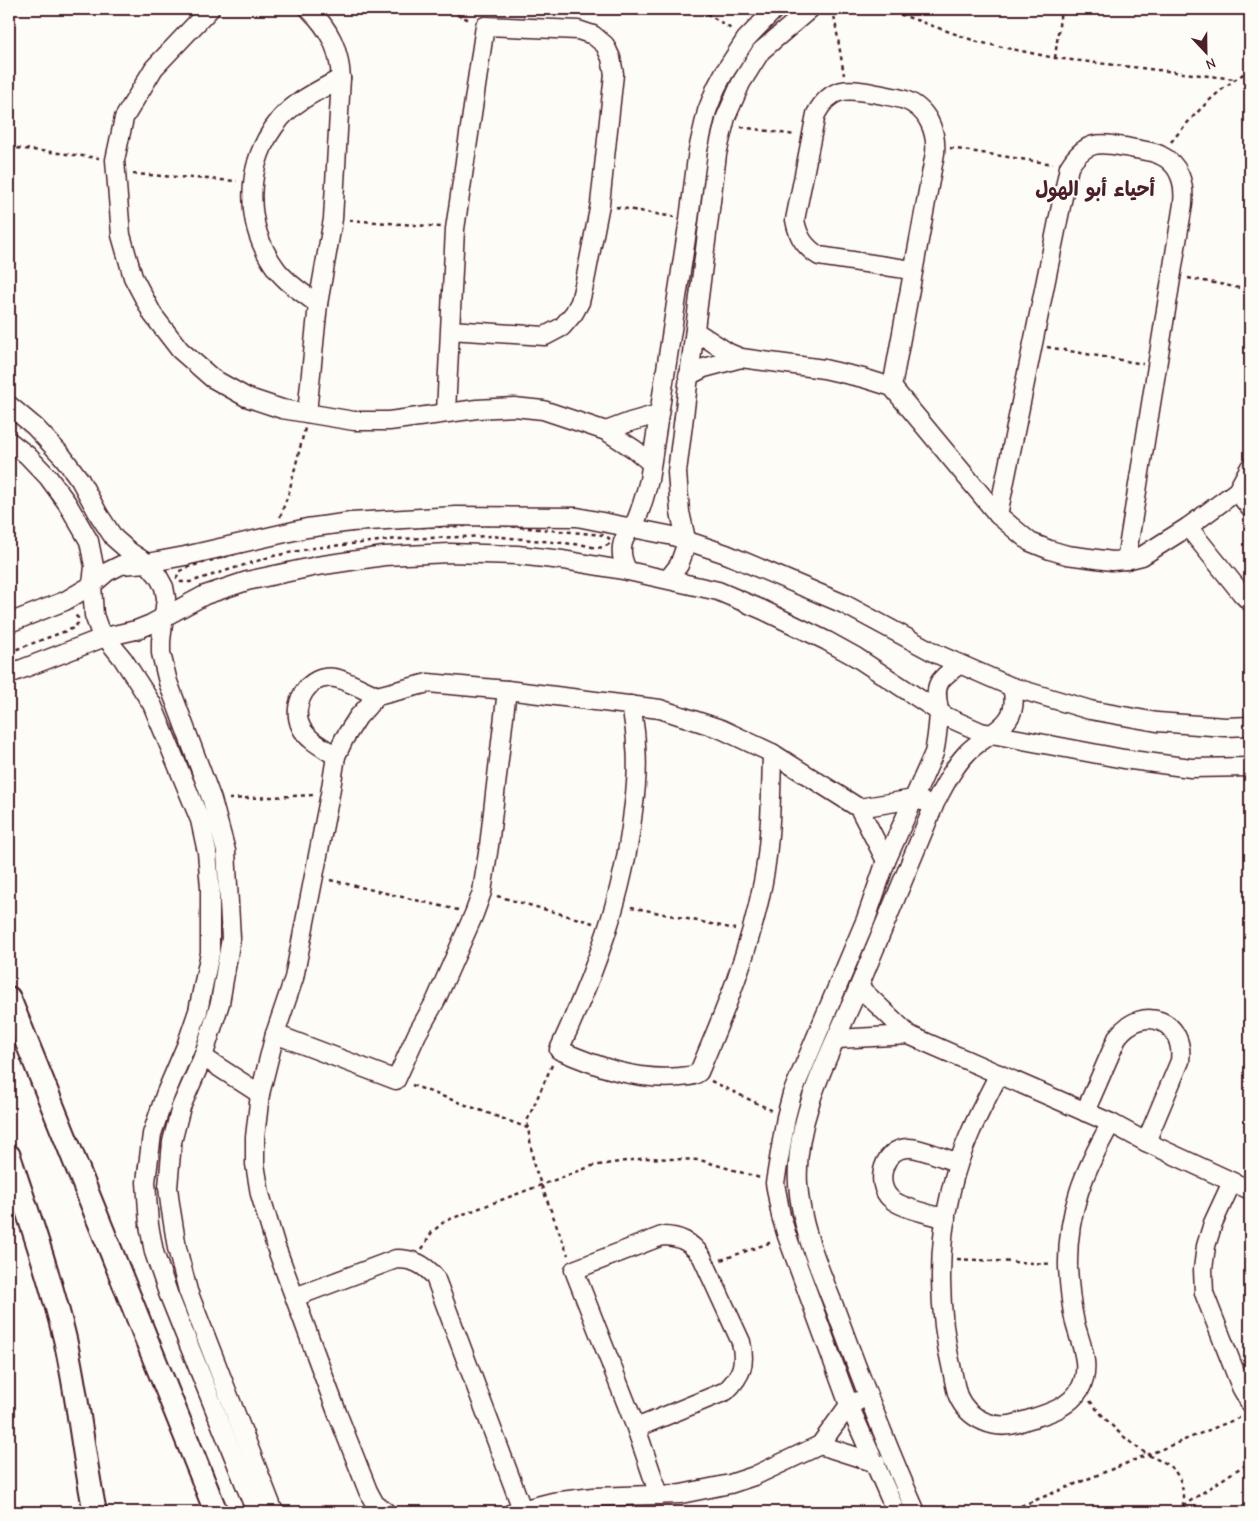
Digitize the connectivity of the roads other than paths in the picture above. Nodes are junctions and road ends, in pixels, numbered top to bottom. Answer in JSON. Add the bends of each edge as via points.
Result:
{"nodes":[{"id":1,"x":210,"y":9,"type":"edge"},
{"id":2,"x":309,"y":9,"type":"edge"},
{"id":3,"x":775,"y":9,"type":"edge"},
{"id":4,"x":810,"y":9,"type":"edge"},
{"id":5,"x":746,"y":39,"type":"junction"},
{"id":6,"x":761,"y":51,"type":"junction"},
{"id":7,"x":341,"y":78,"type":"junction"},
{"id":8,"x":912,"y":270,"type":"junction"},
{"id":9,"x":318,"y":304,"type":"junction"},
{"id":10,"x":450,"y":330,"type":"junction"},
{"id":11,"x":695,"y":331,"type":"junction"},
{"id":12,"x":741,"y":358,"type":"junction"},
{"id":13,"x":688,"y":376,"type":"junction"},
{"id":14,"x":892,"y":387,"type":"junction"},
{"id":15,"x":9,"y":405,"type":"edge"},
{"id":16,"x":446,"y":412,"type":"junction"},
{"id":17,"x":307,"y":413,"type":"junction"},
{"id":18,"x":658,"y":414,"type":"junction"},
{"id":19,"x":606,"y":431,"type":"junction"},
{"id":20,"x":9,"y":441,"type":"edge"},
{"id":21,"x":651,"y":463,"type":"junction"},
{"id":22,"x":1250,"y":467,"type":"edge"},
{"id":23,"x":1237,"y":491,"type":"junction"},
{"id":24,"x":1250,"y":508,"type":"edge"},
{"id":25,"x":998,"y":515,"type":"junction"},
{"id":26,"x":633,"y":527,"type":"junction"},
{"id":27,"x":1188,"y":527,"type":"junction"},
{"id":28,"x":686,"y":539,"type":"junction"},
{"id":29,"x":1126,"y":560,"type":"junction"},
{"id":30,"x":147,"y":563,"type":"junction"},
{"id":31,"x":628,"y":571,"type":"junction"},
{"id":32,"x":668,"y":579,"type":"junction"},
{"id":33,"x":92,"y":585,"type":"junction"},
{"id":34,"x":1250,"y":602,"type":"edge"},
{"id":35,"x":164,"y":617,"type":"junction"},
{"id":36,"x":9,"y":623,"type":"edge"},
{"id":37,"x":105,"y":637,"type":"junction"},
{"id":38,"x":959,"y":665,"type":"junction"},
{"id":39,"x":9,"y":674,"type":"edge"},
{"id":40,"x":1012,"y":687,"type":"junction"},
{"id":41,"x":506,"y":690,"type":"junction"},
{"id":42,"x":377,"y":696,"type":"junction"},
{"id":43,"x":631,"y":705,"type":"junction"},
{"id":44,"x":939,"y":712,"type":"junction"},
{"id":45,"x":1250,"y":726,"type":"edge"},
{"id":46,"x":994,"y":734,"type":"junction"},
{"id":47,"x":772,"y":753,"type":"junction"},
{"id":48,"x":336,"y":756,"type":"junction"},
{"id":49,"x":1250,"y":767,"type":"edge"},
{"id":50,"x":914,"y":800,"type":"junction"},
{"id":51,"x":935,"y":803,"type":"junction"},
{"id":52,"x":859,"y":808,"type":"junction"},
{"id":53,"x":886,"y":861,"type":"junction"},
{"id":54,"x":866,"y":919,"type":"junction"},
{"id":55,"x":883,"y":926,"type":"junction"},
{"id":56,"x":859,"y":987,"type":"junction"},
{"id":57,"x":9,"y":998,"type":"edge"},
{"id":58,"x":275,"y":1034,"type":"junction"},
{"id":59,"x":909,"y":1035,"type":"junction"},
{"id":60,"x":837,"y":1039,"type":"junction"},
{"id":61,"x":807,"y":1056,"type":"junction"},
{"id":62,"x":203,"y":1057,"type":"junction"},
{"id":63,"x":825,"y":1066,"type":"junction"},
{"id":64,"x":998,"y":1074,"type":"junction"},
{"id":65,"x":260,"y":1094,"type":"junction"},
{"id":66,"x":1085,"y":1112,"type":"junction"},
{"id":67,"x":1111,"y":1123,"type":"junction"},
{"id":68,"x":1146,"y":1142,"type":"junction"},
{"id":69,"x":9,"y":1156,"type":"edge"},
{"id":70,"x":958,"y":1163,"type":"junction"},
{"id":71,"x":1232,"y":1182,"type":"junction"},
{"id":72,"x":775,"y":1183,"type":"junction"},
{"id":73,"x":798,"y":1183,"type":"junction"},
{"id":74,"x":1250,"y":1190,"type":"edge"},
{"id":75,"x":946,"y":1219,"type":"junction"},
{"id":76,"x":295,"y":1297,"type":"junction"},
{"id":77,"x":868,"y":1396,"type":"junction"},
{"id":78,"x":850,"y":1405,"type":"junction"},
{"id":79,"x":1246,"y":1410,"type":"edge"},
{"id":80,"x":636,"y":1428,"type":"junction"},
{"id":81,"x":820,"y":1445,"type":"junction"},
{"id":82,"x":876,"y":1464,"type":"junction"},
{"id":83,"x":903,"y":1482,"type":"junction"},
{"id":84,"x":886,"y":1489,"type":"junction"},
{"id":85,"x":659,"y":1495,"type":"junction"},
{"id":86,"x":518,"y":1511,"type":"edge"},
{"id":87,"x":95,"y":1512,"type":"edge"},
{"id":88,"x":216,"y":1512,"type":"edge"},
{"id":89,"x":256,"y":1512,"type":"edge"},
{"id":90,"x":274,"y":1512,"type":"edge"},
{"id":91,"x":386,"y":1512,"type":"edge"},
{"id":92,"x":896,"y":1512,"type":"edge"},
{"id":93,"x":916,"y":1512,"type":"edge"}],
"edges":[{"from":1,"to":17,"type":"street","via":[[154,68],[124,118],[116,166],[121,235],[133,277],[153,316],[180,350],[212,378],[246,397]]},
{"from":2,"to":7,"type":"street","via":[[330,34],[337,49]]},
{"from":3,"to":5,"type":"street"},
{"from":4,"to":6,"type":"street"},
{"from":5,"to":6,"type":"street"},
{"from":5,"to":18,"type":"street","via":[[724,73],[707,111],[698,150]]},
{"from":6,"to":11,"type":"street","via":[[741,83],[724,125],[717,154]]},
{"from":7,"to":9,"type":"street","via":[[333,219]]},
{"from":7,"to":9,"type":"street","via":[[302,99],[282,118],[266,141],[255,166],[253,182],[254,222],[263,248],[278,271]]},
{"from":8,"to":8,"type":"street","via":[[819,256],[809,250],[797,231],[795,220],[816,114],[821,104],[838,91],[846,89],[903,99],[918,107],[931,124],[935,145]]},
{"from":8,"to":14,"type":"street"},
{"from":9,"to":17,"type":"street"},
{"from":10,"to":10,"type":"street","via":[[545,336],[562,327],[580,302],[600,204],[614,74],[605,45],[593,35],[578,30],[485,26],[455,228]]},
{"from":10,"to":16,"type":"street"},
{"from":11,"to":12,"type":"street"},
{"from":11,"to":13,"type":"street"},
{"from":12,"to":13,"type":"street"},
{"from":12,"to":14,"type":"street","via":[[824,369]]},
{"from":13,"to":28,"type":"street","via":[[677,472]]},
{"from":14,"to":25,"type":"street"},
{"from":15,"to":30,"type":"street","via":[[35,427],[62,457],[80,480],[114,538]]},
{"from":16,"to":17,"type":"street","via":[[389,421],[354,421]]},
{"from":16,"to":19,"type":"street","via":[[486,408],[543,410]]},
{"from":18,"to":19,"type":"street"},
{"from":18,"to":21,"type":"street"},
{"from":19,"to":21,"type":"street"},
{"from":20,"to":33,"type":"street","via":[[48,477],[81,525],[93,554]]},
{"from":21,"to":26,"type":"street","via":[[645,498]]},
{"from":22,"to":23,"type":"street"},
{"from":23,"to":24,"type":"street"},
{"from":23,"to":27,"type":"street"},
{"from":25,"to":29,"type":"street","via":[[1030,542],[1050,550],[1112,561]]},
{"from":25,"to":29,"type":"street","via":[[1070,167],[1082,150],[1102,143],[1160,154],[1172,163],[1184,189]]},
{"from":26,"to":28,"type":"street"},
{"from":26,"to":30,"type":"street","via":[[577,517],[456,516],[351,522],[307,528]]},
{"from":26,"to":31,"type":"street","via":[[622,543],[623,563]]},
{"from":27,"to":29,"type":"street","via":[[1142,556]]},
{"from":27,"to":34,"type":"street"},
{"from":28,"to":32,"type":"street","via":[[679,565]]},
{"from":28,"to":38,"type":"street","via":[[844,604]]},
{"from":30,"to":33,"type":"street","via":[[121,565]]},
{"from":30,"to":35,"type":"street","via":[[164,587]]},
{"from":31,"to":32,"type":"street"},
{"from":31,"to":35,"type":"street","via":[[517,555],[450,553],[384,556],[247,581],[205,595]]},
{"from":32,"to":44,"type":"street","via":[[718,591],[797,626],[856,657]]},
{"from":33,"to":36,"type":"street","via":[[65,601]]},
{"from":33,"to":37,"type":"street","via":[[94,615]]},
{"from":35,"to":37,"type":"street","via":[[136,630]]},
{"from":35,"to":62,"type":"street","via":[[161,653],[168,682],[212,800],[226,851],[231,938],[220,1003]]},
{"from":37,"to":39,"type":"street"},
{"from":37,"to":89,"type":"street","via":[[152,704],[200,820],[207,852],[210,954],[198,1011],[152,1134],[146,1182],[149,1225],[154,1252],[172,1302]]},
{"from":38,"to":40,"type":"street"},
{"from":38,"to":44,"type":"street","via":[[938,686]]},
{"from":40,"to":45,"type":"street","via":[[1081,708],[1157,722]]},
{"from":40,"to":46,"type":"street","via":[[1014,707],[1011,716]]},
{"from":41,"to":42,"type":"street","via":[[428,683]]},
{"from":41,"to":43,"type":"street"},
{"from":41,"to":58,"type":"street","via":[[482,892],[436,1000],[396,1080]]},
{"from":42,"to":48,"type":"street","via":[[358,717]]},
{"from":42,"to":48,"type":"street","via":[[334,678],[311,684],[303,693],[297,716],[301,728],[308,738]]},
{"from":43,"to":47,"type":"street","via":[[660,709],[720,729]]},
{"from":43,"to":47,"type":"street","via":[[637,747],[635,793],[622,884],[609,928],[559,1050],[592,1064],[635,1075],[674,1077],[699,1072],[730,999],[752,932],[763,880],[770,819]]},
{"from":44,"to":46,"type":"street","via":[[963,726]]},
{"from":44,"to":50,"type":"street","via":[[938,739]]},
{"from":46,"to":49,"type":"street","via":[[1124,760],[1191,768]]},
{"from":46,"to":51,"type":"street","via":[[967,753]]},
{"from":47,"to":52,"type":"street"},
{"from":48,"to":58,"type":"street","via":[[294,978]]},
{"from":50,"to":51,"type":"street"},
{"from":50,"to":52,"type":"street"},
{"from":50,"to":53,"type":"street"},
{"from":51,"to":55,"type":"street"},
{"from":52,"to":53,"type":"street"},
{"from":53,"to":54,"type":"street"},
{"from":54,"to":55,"type":"street"},
{"from":54,"to":61,"type":"street"},
{"from":55,"to":56,"type":"street"},
{"from":56,"to":59,"type":"street"},
{"from":56,"to":60,"type":"street"},
{"from":57,"to":88,"type":"main road"},
{"from":58,"to":65,"type":"street"},
{"from":59,"to":60,"type":"street"},
{"from":59,"to":64,"type":"street"},
{"from":60,"to":63,"type":"street"},
{"from":61,"to":63,"type":"street"},
{"from":61,"to":72,"type":"street","via":[[786,1117]]},
{"from":62,"to":65,"type":"street"},
{"from":62,"to":90,"type":"street","via":[[181,1107],[172,1142],[168,1187],[172,1225],[188,1291]]},
{"from":63,"to":73,"type":"street","via":[[802,1133]]},
{"from":64,"to":66,"type":"street"},
{"from":64,"to":70,"type":"street"},
{"from":65,"to":76,"type":"street","via":[[255,1164],[260,1194]]},
{"from":66,"to":67,"type":"street"},
{"from":66,"to":68,"type":"street","via":[[1124,1028],[1144,1019],[1165,1023],[1173,1030],[1182,1050]]},
{"from":67,"to":68,"type":"street"},
{"from":67,"to":75,"type":"street","via":[[1077,1193],[1070,1232],[1069,1287],[1086,1361],[1080,1388],[1060,1408],[1009,1426],[994,1425],[979,1420],[958,1397],[941,1301],[941,1258]]},
{"from":68,"to":71,"type":"street"},
{"from":69,"to":87,"type":"main road","via":[[65,1338]]},
{"from":70,"to":75,"type":"street"},
{"from":70,"to":75,"type":"street","via":[[910,1148],[891,1154],[882,1172],[882,1182],[891,1199]]},
{"from":71,"to":74,"type":"street"},
{"from":71,"to":79,"type":"street","via":[[1206,1246],[1204,1293],[1241,1387]]},
{"from":72,"to":73,"type":"street"},
{"from":72,"to":78,"type":"street","via":[[787,1236]]},
{"from":73,"to":77,"type":"street","via":[[807,1235]]},
{"from":76,"to":86,"type":"street","via":[[396,1259],[418,1262],[428,1268],[435,1277]]},
{"from":76,"to":91,"type":"street","via":[[368,1491],[374,1504]]},
{"from":77,"to":78,"type":"street"},
{"from":77,"to":83,"type":"street"},
{"from":78,"to":81,"type":"street"},
{"from":78,"to":82,"type":"street"},
{"from":80,"to":80,"type":"street","via":[[574,1270],[662,1236],[674,1236],[695,1247],[706,1265],[741,1342],[742,1369],[726,1391]]},
{"from":80,"to":85,"type":"street"},
{"from":81,"to":82,"type":"street"},
{"from":81,"to":85,"type":"street","via":[[730,1484]]},
{"from":82,"to":84,"type":"street"},
{"from":83,"to":84,"type":"street"},
{"from":83,"to":93,"type":"street"},
{"from":84,"to":92,"type":"street"},
{"from":85,"to":86,"type":"street","via":[[593,1497]]}]}
